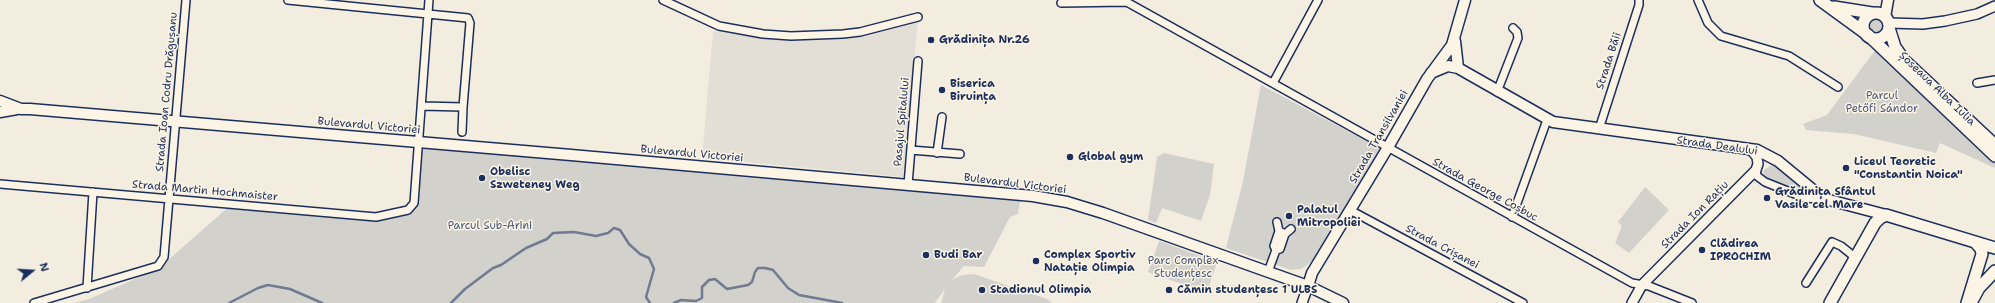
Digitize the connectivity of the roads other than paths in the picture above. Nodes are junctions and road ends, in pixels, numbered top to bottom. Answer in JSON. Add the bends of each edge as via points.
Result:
{"nodes":[{"id":1,"x":186,"y":0,"type":"edge"},
{"id":2,"x":288,"y":0,"type":"edge"},
{"id":3,"x":429,"y":0,"type":"edge"},
{"id":4,"x":663,"y":0,"type":"edge"},
{"id":5,"x":1318,"y":0,"type":"edge"},
{"id":6,"x":1465,"y":0,"type":"edge"},
{"id":7,"x":1639,"y":0,"type":"edge"},
{"id":8,"x":1698,"y":0,"type":"edge"},
{"id":9,"x":1888,"y":0,"type":"edge"},
{"id":10,"x":1124,"y":1,"type":"edge"},
{"id":11,"x":1061,"y":3,"type":"dead end"},
{"id":12,"x":1825,"y":3,"type":"edge"},
{"id":13,"x":1995,"y":6,"type":"edge"},
{"id":14,"x":429,"y":13,"type":"junction"},
{"id":15,"x":1872,"y":13,"type":"junction"},
{"id":16,"x":918,"y":17,"type":"dead end"},
{"id":17,"x":1888,"y":23,"type":"junction"},
{"id":18,"x":1514,"y":28,"type":"dead end"},
{"id":19,"x":1868,"y":36,"type":"junction"},
{"id":20,"x":1455,"y":39,"type":"junction"},
{"id":21,"x":918,"y":61,"type":"dead end"},
{"id":22,"x":1458,"y":68,"type":"junction"},
{"id":23,"x":1431,"y":73,"type":"junction"},
{"id":24,"x":1995,"y":80,"type":"edge"},
{"id":25,"x":1977,"y":83,"type":"dead end"},
{"id":26,"x":1273,"y":84,"type":"junction"},
{"id":27,"x":1838,"y":87,"type":"dead end"},
{"id":28,"x":1497,"y":92,"type":"junction"},
{"id":29,"x":0,"y":101,"type":"edge"},
{"id":30,"x":422,"y":106,"type":"junction"},
{"id":31,"x":463,"y":107,"type":"junction"},
{"id":32,"x":21,"y":108,"type":"junction"},
{"id":33,"x":0,"y":112,"type":"edge"},
{"id":34,"x":942,"y":117,"type":"dead end"},
{"id":35,"x":1546,"y":120,"type":"junction"},
{"id":36,"x":176,"y":121,"type":"junction"},
{"id":37,"x":1599,"y":129,"type":"junction"},
{"id":38,"x":462,"y":132,"type":"dead end"},
{"id":39,"x":420,"y":142,"type":"junction"},
{"id":40,"x":1995,"y":145,"type":"edge"},
{"id":41,"x":1741,"y":147,"type":"junction"},
{"id":42,"x":1388,"y":149,"type":"junction"},
{"id":43,"x":911,"y":150,"type":"junction"},
{"id":44,"x":937,"y":152,"type":"junction"},
{"id":45,"x":960,"y":154,"type":"dead end"},
{"id":46,"x":1995,"y":156,"type":"edge"},
{"id":47,"x":1756,"y":170,"type":"junction"},
{"id":48,"x":0,"y":184,"type":"edge"},
{"id":49,"x":908,"y":185,"type":"junction"},
{"id":50,"x":93,"y":192,"type":"junction"},
{"id":51,"x":170,"y":198,"type":"junction"},
{"id":52,"x":1829,"y":200,"type":"junction"},
{"id":53,"x":1350,"y":210,"type":"junction"},
{"id":54,"x":1886,"y":215,"type":"junction"},
{"id":55,"x":1512,"y":217,"type":"junction"},
{"id":56,"x":1277,"y":222,"type":"dead end"},
{"id":57,"x":1291,"y":229,"type":"dead end"},
{"id":58,"x":1282,"y":232,"type":"junction"},
{"id":59,"x":1975,"y":242,"type":"junction"},
{"id":60,"x":1995,"y":248,"type":"edge"},
{"id":61,"x":1856,"y":258,"type":"junction"},
{"id":62,"x":1995,"y":271,"type":"edge"},
{"id":63,"x":1268,"y":272,"type":"junction"},
{"id":64,"x":1806,"y":283,"type":"dead end"},
{"id":65,"x":1642,"y":285,"type":"junction"},
{"id":66,"x":1308,"y":286,"type":"junction"},
{"id":67,"x":87,"y":288,"type":"junction"},
{"id":68,"x":34,"y":303,"type":"edge"},
{"id":69,"x":1302,"y":303,"type":"edge"},
{"id":70,"x":1343,"y":303,"type":"edge"},
{"id":71,"x":1523,"y":303,"type":"edge"},
{"id":72,"x":1632,"y":303,"type":"edge"},
{"id":73,"x":1692,"y":303,"type":"edge"},
{"id":74,"x":1830,"y":303,"type":"edge"},
{"id":75,"x":1967,"y":303,"type":"edge"},
{"id":76,"x":1970,"y":303,"type":"edge"}],
"edges":[{"from":1,"to":36,"type":"street","name":"Strada Ioan Codru Drăgușanu"},
{"from":2,"to":14,"type":"street"},
{"from":3,"to":14,"type":"street"},
{"from":4,"to":16,"type":"street","via":[[719,26],[791,36],[860,32]]},
{"from":5,"to":26,"type":"street"},
{"from":6,"to":20,"type":"main road","name":"Strada Transilvaniei"},
{"from":7,"to":37,"type":"street","name":"Strada Băii"},
{"from":8,"to":27,"type":"street","via":[[1708,23],[1721,36],[1789,56]]},
{"from":9,"to":17,"type":"main road"},
{"from":10,"to":11,"type":"street"},
{"from":10,"to":26,"type":"street","name":"Strada George Coșbuc"},
{"from":12,"to":15,"type":"main road","via":[[1852,11]]},
{"from":12,"to":19,"type":"main road","name":"Șoseaua Alba Iulia"},
{"from":13,"to":17,"type":"street","via":[[1951,21],[1923,24]]},
{"from":14,"to":30,"type":"street"},
{"from":14,"to":31,"type":"street","via":[[470,19]]},
{"from":15,"to":17,"type":"main road","via":[[1879,13]]},
{"from":15,"to":19,"type":"main road","via":[[1864,21],[1864,29]]},
{"from":17,"to":19,"type":"main road","via":[[1882,37]]},
{"from":17,"to":40,"type":"main road","name":"Șoseaua Alba Iulia","via":[[1895,47],[1904,60]]},
{"from":18,"to":28,"type":"street","via":[[1518,38]]},
{"from":19,"to":46,"type":"main road","name":"Șoseaua Alba Iulia"},
{"from":20,"to":22,"type":"main road"},
{"from":20,"to":23,"type":"main road","name":"Strada Transilvaniei"},
{"from":21,"to":43,"type":"street","name":"Pasajul Spitalului"},
{"from":22,"to":23,"type":"main road","via":[[1448,66]]},
{"from":22,"to":28,"type":"main road","name":"Strada Dealului"},
{"from":23,"to":42,"type":"main road","name":"Strada Transilvaniei"},
{"from":24,"to":25,"type":"street"},
{"from":26,"to":42,"type":"street","name":"Strada George Coșbuc"},
{"from":28,"to":35,"type":"main road","name":"Strada Dealului"},
{"from":29,"to":32,"type":"main road","name":"Bulevardul Victoriei"},
{"from":30,"to":31,"type":"street"},
{"from":30,"to":39,"type":"street"},
{"from":31,"to":38,"type":"street"},
{"from":32,"to":33,"type":"main road","name":"Bulevardul Victoriei"},
{"from":32,"to":36,"type":"main road","name":"Bulevardul Victoriei"},
{"from":34,"to":44,"type":"street"},
{"from":35,"to":37,"type":"main road","name":"Strada Dealului"},
{"from":35,"to":55,"type":"street"},
{"from":36,"to":39,"type":"main road","name":"Bulevardul Victoriei"},
{"from":36,"to":51,"type":"street","name":"Strada Ioan Codru Drăgușanu"},
{"from":37,"to":41,"type":"main road","name":"Strada Dealului"},
{"from":39,"to":49,"type":"main road","name":"Bulevardul Victoriei"},
{"from":39,"to":51,"type":"street","name":"Strada Martin Hochmaister","via":[[414,203],[408,210],[376,217]]},
{"from":41,"to":47,"type":"street","via":[[1754,154],[1758,162]]},
{"from":41,"to":52,"type":"main road","name":"Strada Dealului","via":[[1757,150],[1772,157]]},
{"from":42,"to":53,"type":"main road","name":"Strada Transilvaniei"},
{"from":42,"to":55,"type":"street","name":"Strada George Coșbuc"},
{"from":43,"to":44,"type":"street"},
{"from":43,"to":49,"type":"street","name":"Pasajul Spitalului"},
{"from":44,"to":45,"type":"street"},
{"from":47,"to":52,"type":"street","via":[[1759,178],[1765,182],[1805,198]]},
{"from":47,"to":65,"type":"street","name":"Strada Ion Rațiu"},
{"from":48,"to":50,"type":"street","name":"Strada Martin Hochmaister"},
{"from":49,"to":63,"type":"main road","name":"Bulevardul Victoriei","via":[[1033,196],[1068,202]]},
{"from":50,"to":51,"type":"street","name":"Strada Martin Hochmaister"},
{"from":50,"to":67,"type":"street"},
{"from":51,"to":67,"type":"street","name":"Strada Ioan Codru Drăgușanu","via":[[164,257],[158,266]]},
{"from":52,"to":54,"type":"main road","name":"Strada Dealului"},
{"from":53,"to":66,"type":"main road","name":"Strada Transilvaniei","via":[[1312,273]]},
{"from":53,"to":71,"type":"street","name":"Strada Crișanei"},
{"from":54,"to":59,"type":"main road","name":"Strada Dealului"},
{"from":54,"to":61,"type":"main road","via":[[1875,223]]},
{"from":55,"to":65,"type":"street","name":"Strada George Coșbuc","via":[[1632,283]]},
{"from":56,"to":58,"type":"street"},
{"from":57,"to":58,"type":"street"},
{"from":58,"to":63,"type":"street","via":[[1274,246],[1276,250]]},
{"from":59,"to":60,"type":"main road","name":"Strada Dealului"},
{"from":59,"to":75,"type":"main road","via":[[1982,254]]},
{"from":61,"to":64,"type":"street","via":[[1832,242]]},
{"from":61,"to":74,"type":"main road"},
{"from":62,"to":76,"type":"main road","via":[[1979,288]]},
{"from":63,"to":66,"type":"main road","name":"Bulevardul Victoriei"},
{"from":65,"to":72,"type":"street","name":"Strada Ion Rațiu"},
{"from":65,"to":73,"type":"street","name":"Strada George Coșbuc"},
{"from":66,"to":69,"type":"street"},
{"from":66,"to":70,"type":"main road","name":"Bulevardul Victoriei"},
{"from":67,"to":68,"type":"street"}]}
